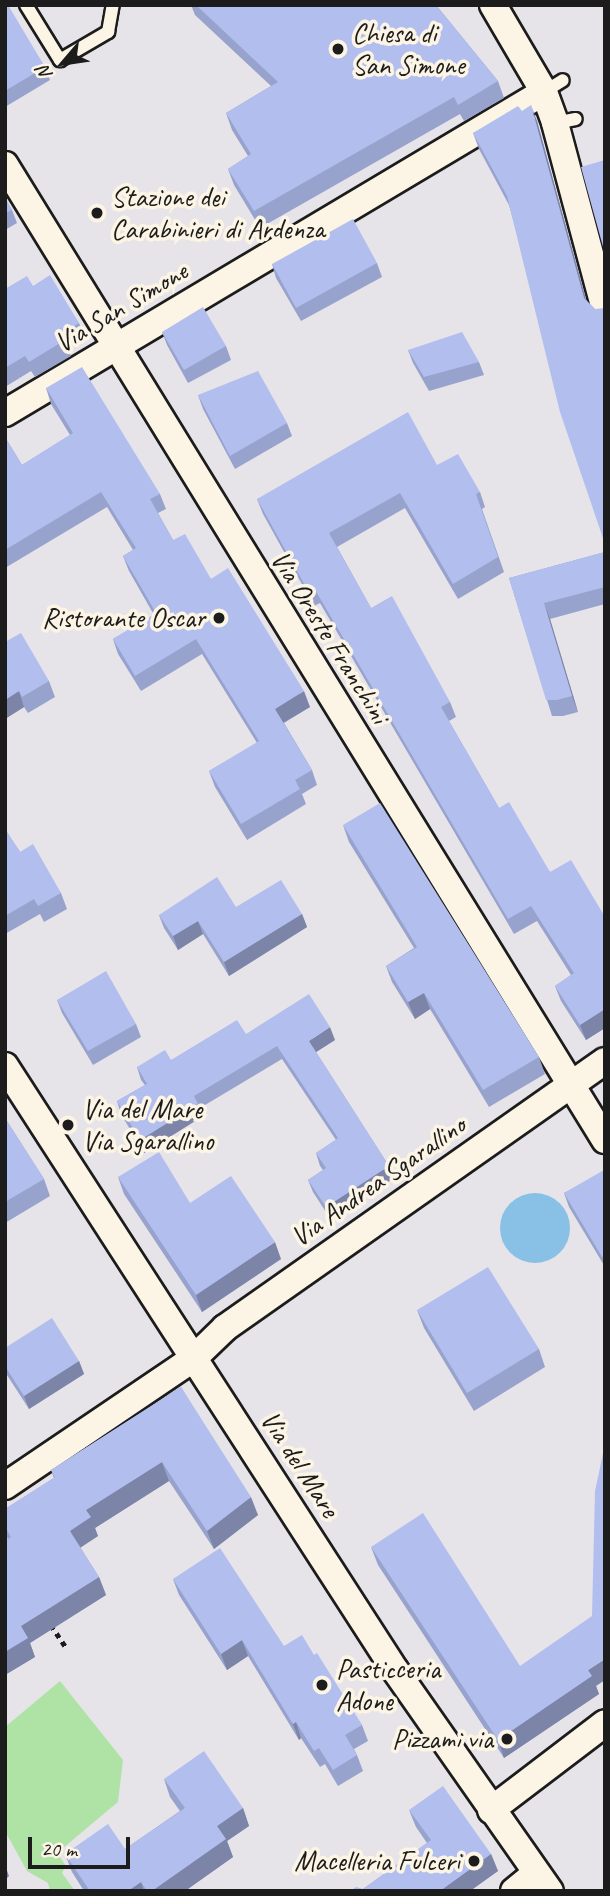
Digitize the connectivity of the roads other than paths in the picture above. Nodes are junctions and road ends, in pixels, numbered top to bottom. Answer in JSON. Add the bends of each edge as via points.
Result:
{"nodes":[{"id":1,"x":26,"y":5,"type":"edge"},
{"id":2,"x":113,"y":5,"type":"edge"},
{"id":3,"x":493,"y":5,"type":"edge"},
{"id":4,"x":543,"y":93,"type":"junction"},
{"id":5,"x":5,"y":165,"type":"edge"},
{"id":6,"x":605,"y":310,"type":"edge"},
{"id":7,"x":114,"y":347,"type":"junction"},
{"id":8,"x":5,"y":413,"type":"edge"},
{"id":9,"x":605,"y":1061,"type":"edge"},
{"id":10,"x":5,"y":1066,"type":"edge"},
{"id":11,"x":569,"y":1084,"type":"junction"},
{"id":12,"x":605,"y":1140,"type":"edge"},
{"id":13,"x":194,"y":1358,"type":"junction"},
{"id":14,"x":5,"y":1486,"type":"edge"},
{"id":15,"x":605,"y":1723,"type":"edge"},
{"id":16,"x":491,"y":1810,"type":"junction"},
{"id":17,"x":543,"y":1882,"type":"edge"},
{"id":18,"x":514,"y":1891,"type":"edge"}],
"edges":[{"from":1,"to":2,"type":"lane","via":[[60,60],[108,32]]},
{"from":3,"to":4,"type":"street"},
{"from":4,"to":6,"type":"street","via":[[565,121]]},
{"from":4,"to":7,"type":"street","name":"Via San Simone"},
{"from":5,"to":7,"type":"street","name":"Via Oreste Franchini"},
{"from":7,"to":8,"type":"street","name":"Via San Simone"},
{"from":7,"to":11,"type":"street","name":"Via Oreste Franchini"},
{"from":9,"to":11,"type":"street","name":"Via Andrea Sgarallino"},
{"from":10,"to":13,"type":"street","name":"Via del Mare"},
{"from":11,"to":12,"type":"street","name":"Via Oreste Franchini"},
{"from":11,"to":13,"type":"street","name":"Via Andrea Sgarallino","via":[[225,1328]]},
{"from":13,"to":14,"type":"street","name":"Via Andrea Sgarallino"},
{"from":13,"to":16,"type":"street","name":"Via del Mare"},
{"from":15,"to":16,"type":"street"},
{"from":16,"to":17,"type":"street","name":"Via del Mare"},
{"from":17,"to":18,"type":"street"}]}
